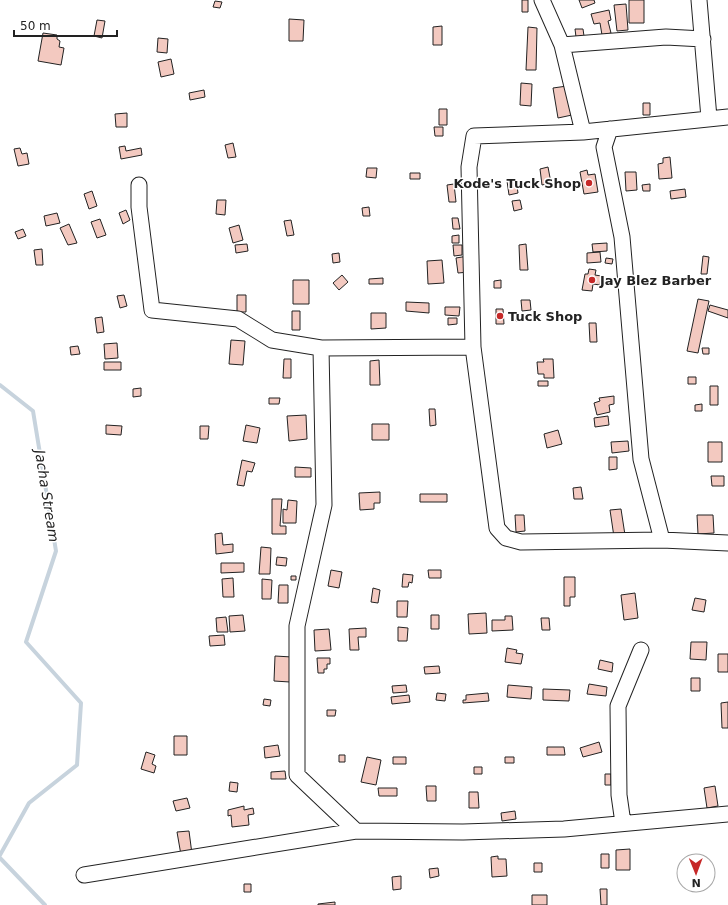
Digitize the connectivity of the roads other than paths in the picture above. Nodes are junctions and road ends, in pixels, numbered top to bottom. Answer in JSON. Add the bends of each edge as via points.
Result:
{"nodes":[{"id":1,"x":542,"y":0,"type":"edge"},
{"id":2,"x":699,"y":0,"type":"edge"},
{"id":3,"x":703,"y":39,"type":"junction"},
{"id":4,"x":562,"y":45,"type":"junction"},
{"id":5,"x":728,"y":117,"type":"edge"},
{"id":6,"x":709,"y":118,"type":"junction"},
{"id":7,"x":610,"y":129,"type":"junction"},
{"id":8,"x":583,"y":132,"type":"junction"},
{"id":9,"x":139,"y":185,"type":"dead end"},
{"id":10,"x":473,"y":346,"type":"junction"},
{"id":11,"x":320,"y":348,"type":"junction"},
{"id":12,"x":662,"y":540,"type":"junction"},
{"id":13,"x":728,"y":543,"type":"edge"},
{"id":14,"x":641,"y":650,"type":"dead end"},
{"id":15,"x":728,"y":814,"type":"edge"},
{"id":16,"x":623,"y":823,"type":"junction"},
{"id":17,"x":356,"y":831,"type":"junction"},
{"id":18,"x":84,"y":875,"type":"dead end"}],
"edges":[{"from":1,"to":4,"type":"street"},
{"from":2,"to":3,"type":"street"},
{"from":3,"to":4,"type":"street","via":[[666,37]]},
{"from":3,"to":6,"type":"street"},
{"from":4,"to":8,"type":"street"},
{"from":5,"to":6,"type":"street"},
{"from":6,"to":7,"type":"street"},
{"from":7,"to":8,"type":"street"},
{"from":7,"to":12,"type":"street","via":[[604,148],[622,237],[641,459]]},
{"from":8,"to":10,"type":"street","via":[[474,136],[469,167]]},
{"from":9,"to":11,"type":"street","via":[[139,207],[152,310],[238,318],[272,340]]},
{"from":10,"to":11,"type":"street"},
{"from":10,"to":12,"type":"street","via":[[497,528],[506,538],[520,542]]},
{"from":11,"to":17,"type":"street","via":[[324,505],[297,626],[297,775]]},
{"from":12,"to":13,"type":"street"},
{"from":14,"to":16,"type":"street","via":[[618,706],[619,795]]},
{"from":15,"to":16,"type":"street"},
{"from":16,"to":17,"type":"street","via":[[556,829],[463,832]]},
{"from":17,"to":18,"type":"street"}]}
